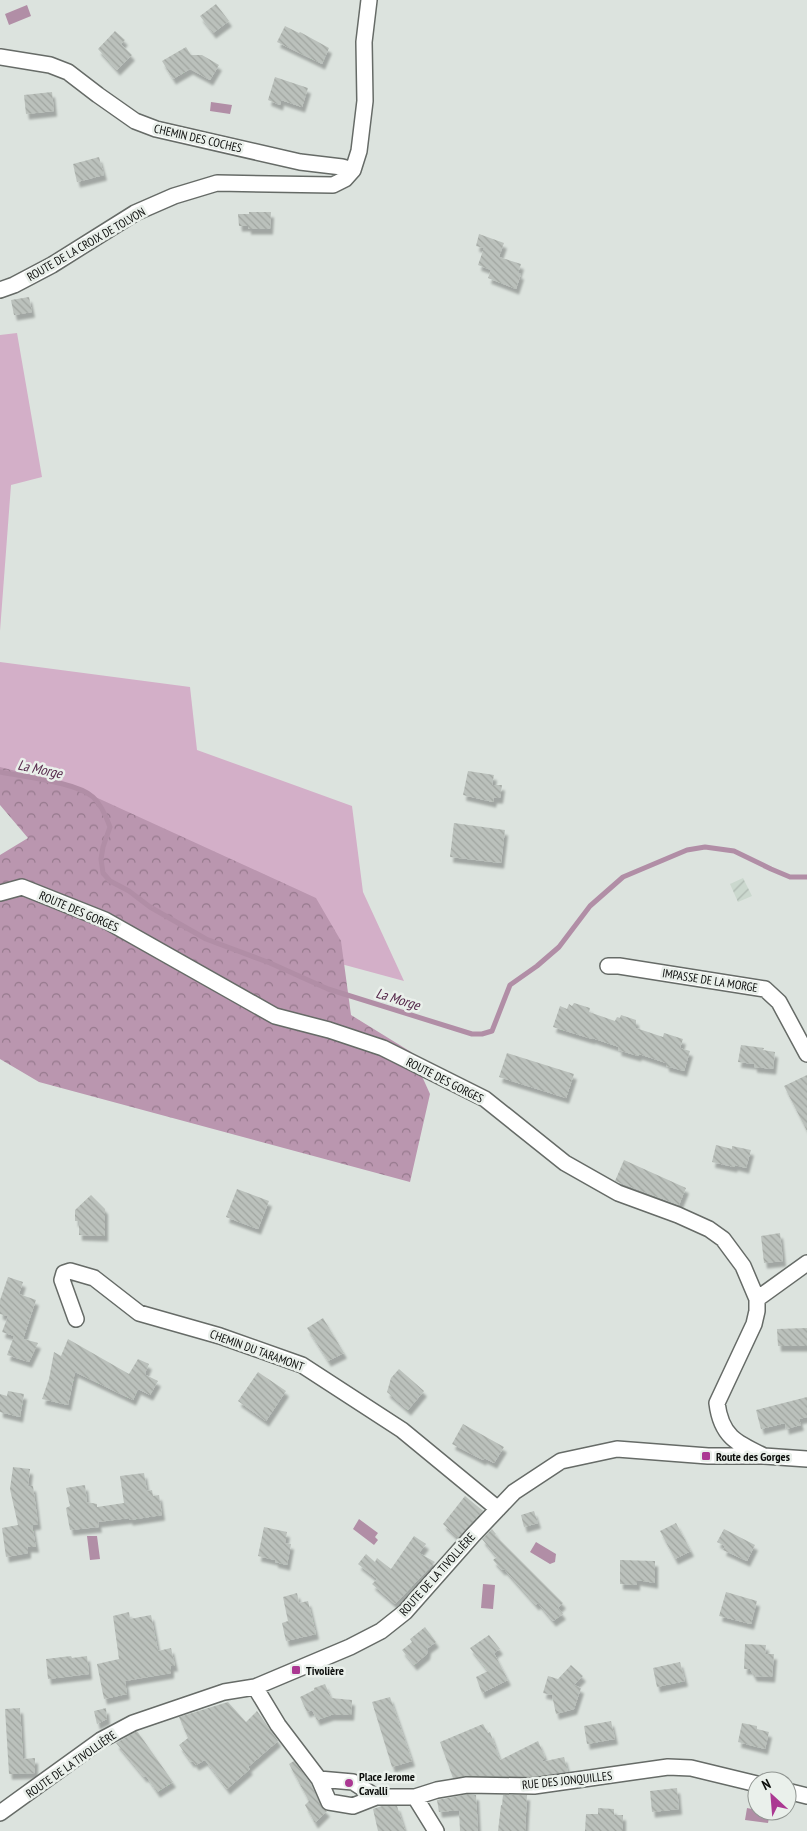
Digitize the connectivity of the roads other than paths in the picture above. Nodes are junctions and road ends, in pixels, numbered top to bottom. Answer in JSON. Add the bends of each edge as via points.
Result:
{"nodes":[{"id":1,"x":369,"y":0,"type":"edge"},
{"id":2,"x":0,"y":57,"type":"edge"},
{"id":3,"x":353,"y":170,"type":"junction"},
{"id":4,"x":0,"y":290,"type":"edge"},
{"id":5,"x":0,"y":893,"type":"edge"},
{"id":6,"x":608,"y":966,"type":"dead end"},
{"id":7,"x":807,"y":1054,"type":"edge"},
{"id":8,"x":807,"y":1263,"type":"edge"},
{"id":9,"x":757,"y":1298,"type":"junction"},
{"id":10,"x":76,"y":1319,"type":"dead end"},
{"id":11,"x":764,"y":1456,"type":"junction"},
{"id":12,"x":807,"y":1459,"type":"edge"},
{"id":13,"x":498,"y":1509,"type":"junction"},
{"id":14,"x":255,"y":1686,"type":"junction"},
{"id":15,"x":320,"y":1779,"type":"junction"},
{"id":16,"x":747,"y":1782,"type":"edge"},
{"id":17,"x":376,"y":1797,"type":"junction"},
{"id":18,"x":415,"y":1797,"type":"junction"},
{"id":19,"x":0,"y":1813,"type":"edge"},
{"id":20,"x":436,"y":1831,"type":"edge"}],
"edges":[{"from":1,"to":3,"type":"street","via":[[364,42],[365,101],[359,151]]},
{"from":2,"to":3,"type":"street","name":"CHEMIN DES COCHES","via":[[50,65],[68,72],[135,121],[156,129],[300,162]]},
{"from":3,"to":4,"type":"street","name":"ROUTE DE LA CROIX DE TOLVON","via":[[333,185],[217,183],[174,196],[135,213],[52,265]]},
{"from":5,"to":9,"type":"street","name":"ROUTE DES GORGES","via":[[22,887],[105,920],[275,1016],[383,1048],[485,1099],[565,1163],[618,1193],[678,1215],[723,1239],[743,1266]]},
{"from":6,"to":7,"type":"street","name":"IMPASSE DE LA MORGE","via":[[765,989],[779,1002]]},
{"from":8,"to":9,"type":"street"},
{"from":9,"to":11,"type":"street","name":"ROUTE DES GORGES","via":[[754,1324],[717,1402],[719,1416],[731,1436],[739,1444]]},
{"from":10,"to":13,"type":"street","name":"CHEMIN DU TARAMONT","via":[[62,1280],[64,1273],[70,1270],[94,1278],[139,1313],[220,1336],[302,1365],[402,1430]]},
{"from":11,"to":12,"type":"street","name":"ROUTE DE LA TIVOLLIÈRE"},
{"from":11,"to":13,"type":"street","name":"ROUTE DE LA TIVOLLIÈRE","via":[[708,1456],[617,1449],[560,1461],[514,1492]]},
{"from":13,"to":14,"type":"street","name":"ROUTE DE LA TIVOLLIÈRE","via":[[405,1612],[381,1632]]},
{"from":14,"to":15,"type":"street","name":"RUE DES JONQUILLES","via":[[278,1725]]},
{"from":14,"to":19,"type":"street","name":"ROUTE DE LA TIVOLLIÈRE","via":[[224,1692],[133,1723],[101,1740]]},
{"from":15,"to":17,"type":"street","via":[[353,1782]]},
{"from":15,"to":17,"type":"street","name":"RUE DES JONQUILLES","via":[[329,1802],[353,1806]]},
{"from":16,"to":18,"type":"street","name":"RUE DES JONQUILLES","via":[[691,1768],[668,1768],[534,1786],[467,1786]]},
{"from":17,"to":18,"type":"street","name":"RUE DES JONQUILLES"},
{"from":18,"to":20,"type":"street"}]}
